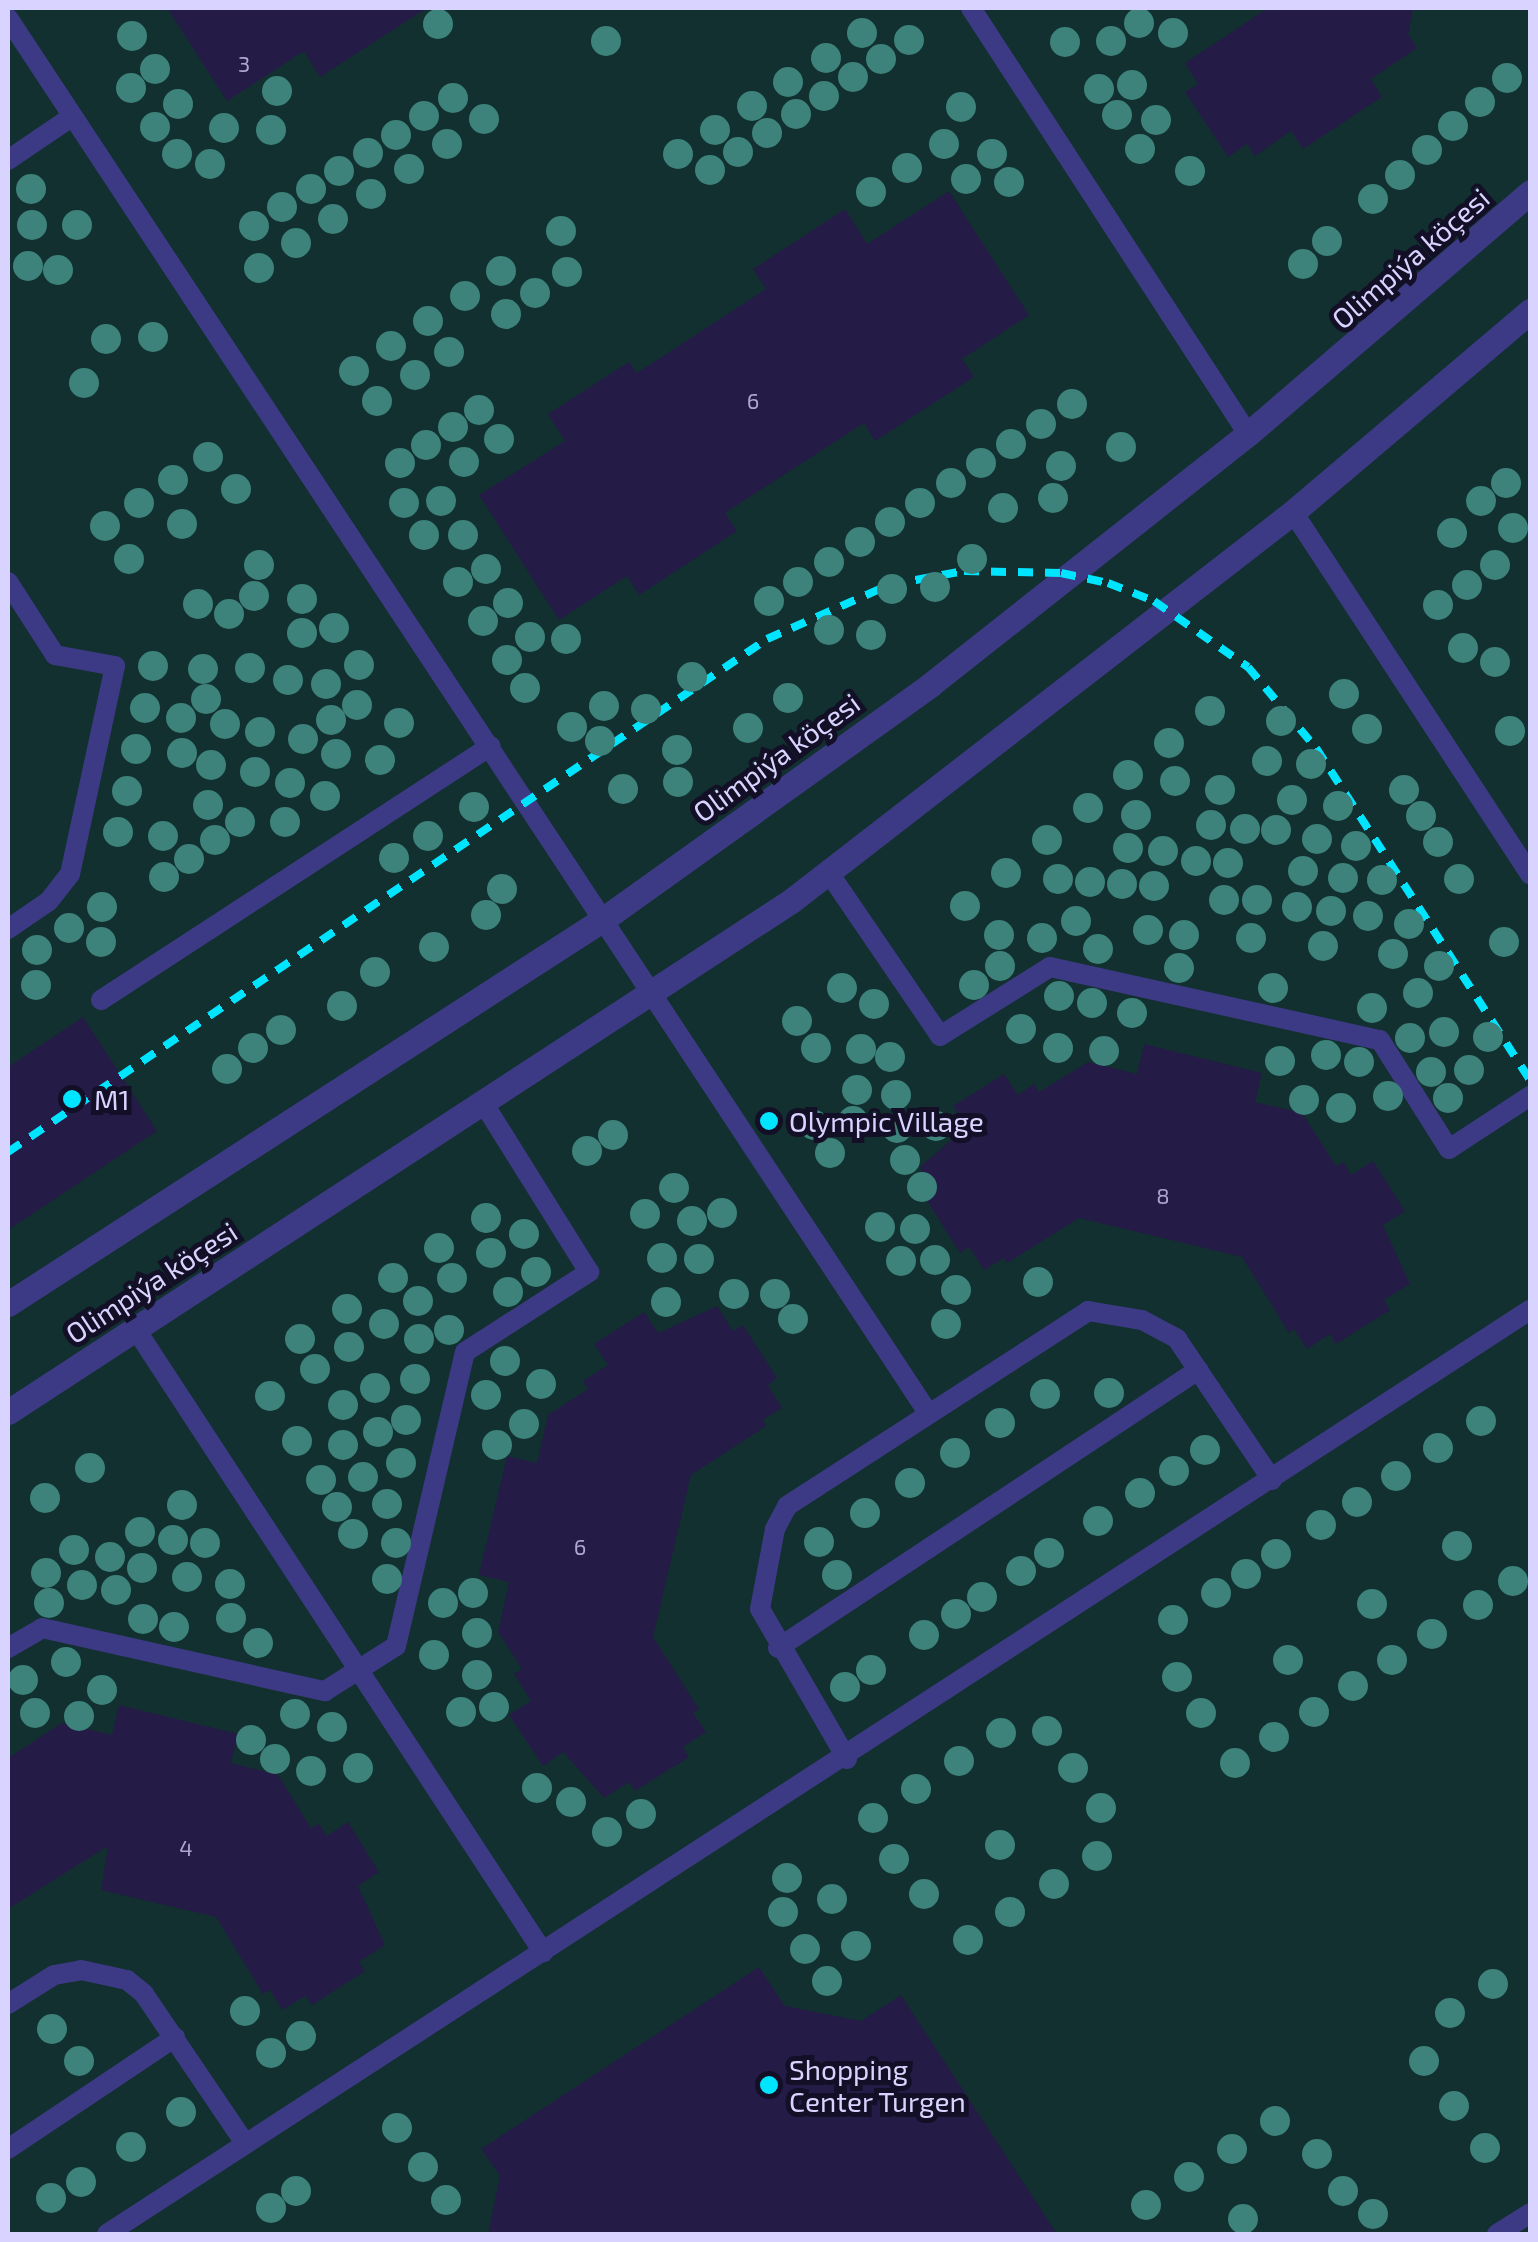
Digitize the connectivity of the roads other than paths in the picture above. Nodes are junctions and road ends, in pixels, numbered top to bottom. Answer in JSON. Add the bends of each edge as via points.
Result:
{"nodes":[{"id":1,"x":970,"y":8,"type":"edge"},
{"id":2,"x":8,"y":18,"type":"edge"},
{"id":3,"x":73,"y":116,"type":"junction"},
{"id":4,"x":8,"y":160,"type":"edge"},
{"id":5,"x":1530,"y":192,"type":"edge"},
{"id":6,"x":1530,"y":311,"type":"edge"},
{"id":7,"x":1248,"y":434,"type":"junction"},
{"id":8,"x":1294,"y":512,"type":"junction"},
{"id":9,"x":8,"y":582,"type":"edge"},
{"id":10,"x":490,"y":746,"type":"junction"},
{"id":11,"x":829,"y":873,"type":"junction"},
{"id":12,"x":1530,"y":874,"type":"edge"},
{"id":13,"x":604,"y":918,"type":"junction"},
{"id":14,"x":8,"y":929,"type":"edge"},
{"id":15,"x":652,"y":996,"type":"junction"},
{"id":16,"x":100,"y":1000,"type":"dead end"},
{"id":17,"x":1530,"y":1096,"type":"edge"},
{"id":18,"x":484,"y":1104,"type":"junction"},
{"id":19,"x":8,"y":1304,"type":"edge"},
{"id":20,"x":1530,"y":1310,"type":"edge"},
{"id":21,"x":135,"y":1328,"type":"junction"},
{"id":22,"x":1198,"y":1370,"type":"junction"},
{"id":23,"x":8,"y":1412,"type":"edge"},
{"id":24,"x":930,"y":1414,"type":"junction"},
{"id":25,"x":1272,"y":1480,"type":"junction"},
{"id":26,"x":8,"y":1648,"type":"edge"},
{"id":27,"x":778,"y":1648,"type":"junction"},
{"id":28,"x":359,"y":1670,"type":"junction"},
{"id":29,"x":847,"y":1759,"type":"junction"},
{"id":30,"x":543,"y":1952,"type":"junction"},
{"id":31,"x":8,"y":2004,"type":"edge"},
{"id":32,"x":175,"y":2038,"type":"junction"},
{"id":33,"x":245,"y":2143,"type":"junction"},
{"id":34,"x":8,"y":2149,"type":"edge"},
{"id":35,"x":1530,"y":2213,"type":"edge"},
{"id":36,"x":106,"y":2234,"type":"edge"},
{"id":37,"x":1497,"y":2234,"type":"edge"}],
"edges":[{"from":1,"to":7,"type":"lane"},
{"from":2,"to":3,"type":"lane"},
{"from":3,"to":4,"type":"lane"},
{"from":3,"to":10,"type":"lane"},
{"from":5,"to":7,"type":"street","name":"Olimpiýa köçesi"},
{"from":6,"to":8,"type":"street","name":"Olimpiýa köçesi"},
{"from":7,"to":13,"type":"street","name":"Olimpiýa köçesi","via":[[930,685]]},
{"from":8,"to":11,"type":"street","name":"Olimpiýa köçesi"},
{"from":8,"to":12,"type":"lane"},
{"from":9,"to":14,"type":"lane","via":[[55,655],[114,666],[70,874],[49,901]]},
{"from":10,"to":13,"type":"lane"},
{"from":10,"to":16,"type":"lane"},
{"from":11,"to":15,"type":"street","name":"Olimpiýa köçesi"},
{"from":11,"to":17,"type":"lane","via":[[940,1036],[1050,966],[1380,1040],[1449,1149]]},
{"from":13,"to":15,"type":"lane"},
{"from":13,"to":19,"type":"street","name":"Olimpiýa köçesi"},
{"from":15,"to":18,"type":"street","name":"Olimpiýa köçesi"},
{"from":15,"to":24,"type":"lane"},
{"from":18,"to":21,"type":"street","name":"Olimpiýa köçesi"},
{"from":18,"to":28,"type":"lane","via":[[589,1272],[466,1352],[396,1646]]},
{"from":20,"to":25,"type":"lane"},
{"from":21,"to":23,"type":"street","name":"Olimpiýa köçesi"},
{"from":21,"to":28,"type":"lane"},
{"from":22,"to":24,"type":"lane","via":[[1176,1339],[1142,1320],[1088,1311]]},
{"from":22,"to":25,"type":"lane"},
{"from":22,"to":27,"type":"lane"},
{"from":24,"to":27,"type":"lane","via":[[787,1506],[775,1530],[760,1610]]},
{"from":25,"to":29,"type":"lane"},
{"from":26,"to":28,"type":"lane","via":[[42,1628],[325,1692]]},
{"from":27,"to":29,"type":"lane"},
{"from":28,"to":30,"type":"lane"},
{"from":29,"to":30,"type":"lane"},
{"from":30,"to":33,"type":"lane"},
{"from":31,"to":32,"type":"lane","via":[[54,1974],[80,1970],[127,1980]]},
{"from":32,"to":33,"type":"lane"},
{"from":32,"to":34,"type":"lane"},
{"from":33,"to":36,"type":"lane"},
{"from":35,"to":37,"type":"lane"}]}
